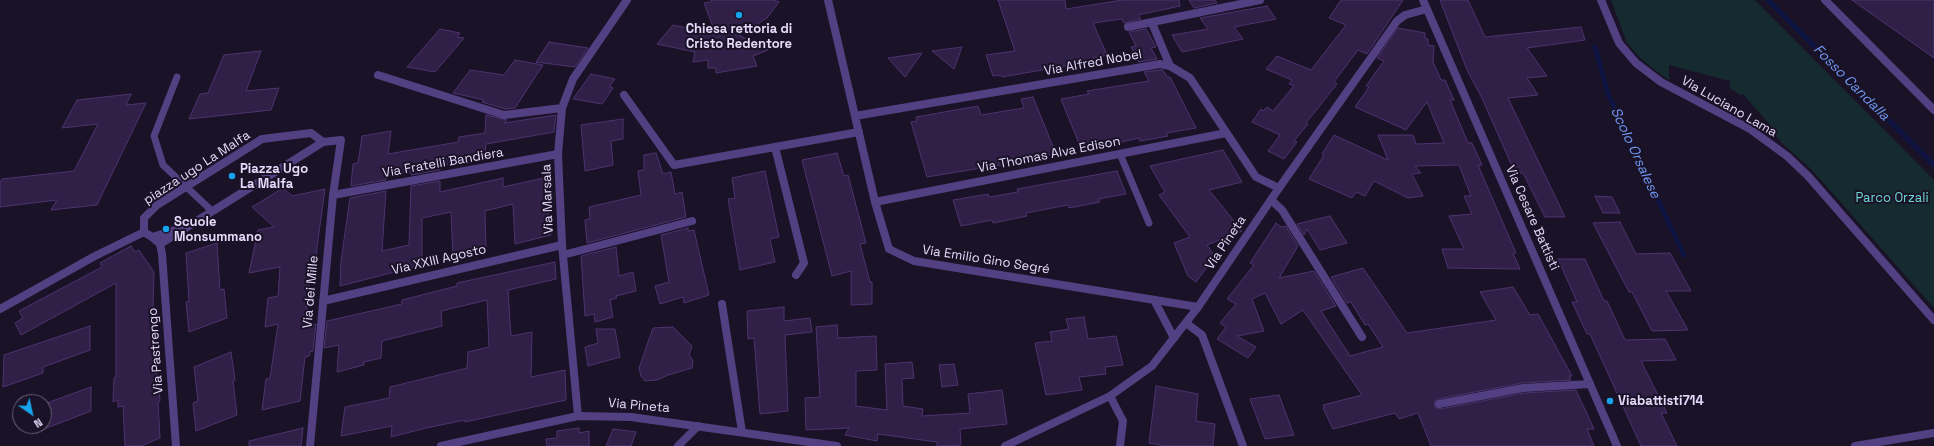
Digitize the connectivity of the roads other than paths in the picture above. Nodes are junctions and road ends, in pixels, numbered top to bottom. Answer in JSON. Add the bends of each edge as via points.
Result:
{"nodes":[{"id":1,"x":627,"y":0,"type":"edge"},
{"id":2,"x":828,"y":0,"type":"edge"},
{"id":3,"x":1260,"y":0,"type":"edge"},
{"id":4,"x":1423,"y":0,"type":"edge"},
{"id":5,"x":1601,"y":0,"type":"edge"},
{"id":6,"x":1825,"y":0,"type":"edge"},
{"id":7,"x":1427,"y":10,"type":"junction"},
{"id":8,"x":1152,"y":23,"type":"junction"},
{"id":9,"x":1128,"y":27,"type":"dead end"},
{"id":10,"x":1170,"y":66,"type":"junction"},
{"id":11,"x":378,"y":75,"type":"dead end"},
{"id":12,"x":177,"y":77,"type":"dead end"},
{"id":13,"x":624,"y":95,"type":"dead end"},
{"id":14,"x":562,"y":108,"type":"junction"},
{"id":15,"x":1934,"y":110,"type":"edge"},
{"id":16,"x":855,"y":116,"type":"junction"},
{"id":17,"x":859,"y":132,"type":"junction"},
{"id":18,"x":1226,"y":133,"type":"junction"},
{"id":19,"x":322,"y":142,"type":"junction"},
{"id":20,"x":775,"y":147,"type":"junction"},
{"id":21,"x":558,"y":154,"type":"junction"},
{"id":22,"x":1120,"y":154,"type":"junction"},
{"id":23,"x":186,"y":187,"type":"junction"},
{"id":24,"x":1279,"y":188,"type":"junction"},
{"id":25,"x":333,"y":195,"type":"junction"},
{"id":26,"x":1270,"y":200,"type":"junction"},
{"id":27,"x":875,"y":202,"type":"junction"},
{"id":28,"x":212,"y":211,"type":"junction"},
{"id":29,"x":692,"y":221,"type":"dead end"},
{"id":30,"x":1149,"y":223,"type":"dead end"},
{"id":31,"x":188,"y":226,"type":"junction"},
{"id":32,"x":144,"y":232,"type":"junction"},
{"id":33,"x":152,"y":237,"type":"junction"},
{"id":34,"x":160,"y":244,"type":"junction"},
{"id":35,"x":562,"y":245,"type":"junction"},
{"id":36,"x":563,"y":255,"type":"junction"},
{"id":37,"x":796,"y":274,"type":"dead end"},
{"id":38,"x":1154,"y":300,"type":"junction"},
{"id":39,"x":323,"y":301,"type":"junction"},
{"id":40,"x":722,"y":304,"type":"dead end"},
{"id":41,"x":1198,"y":307,"type":"junction"},
{"id":42,"x":0,"y":309,"type":"edge"},
{"id":43,"x":1934,"y":320,"type":"edge"},
{"id":44,"x":1186,"y":323,"type":"junction"},
{"id":45,"x":1362,"y":337,"type":"dead end"},
{"id":46,"x":1174,"y":338,"type":"junction"},
{"id":47,"x":1590,"y":384,"type":"junction"},
{"id":48,"x":1110,"y":396,"type":"junction"},
{"id":49,"x":1439,"y":404,"type":"dead end"},
{"id":50,"x":578,"y":416,"type":"junction"},
{"id":51,"x":698,"y":426,"type":"junction"},
{"id":52,"x":742,"y":432,"type":"junction"},
{"id":53,"x":1934,"y":433,"type":"edge"},
{"id":54,"x":176,"y":446,"type":"edge"},
{"id":55,"x":310,"y":446,"type":"edge"},
{"id":56,"x":441,"y":446,"type":"edge"},
{"id":57,"x":678,"y":446,"type":"edge"},
{"id":58,"x":837,"y":446,"type":"edge"},
{"id":59,"x":1005,"y":446,"type":"edge"},
{"id":60,"x":1120,"y":446,"type":"edge"},
{"id":61,"x":1243,"y":446,"type":"edge"},
{"id":62,"x":1617,"y":446,"type":"edge"},
{"id":63,"x":1855,"y":446,"type":"edge"}],
"edges":[{"from":1,"to":14,"type":"street","name":"Via Marsala","via":[[573,79]]},
{"from":2,"to":16,"type":"street","name":"Via Emilio Gino Segré"},
{"from":3,"to":8,"type":"street"},
{"from":4,"to":7,"type":"street","name":"Via Cesare Battisti"},
{"from":5,"to":43,"type":"street","name":"Via Luciano Lama","via":[[1619,42],[1636,63],[1661,82],[1750,129],[1787,156],[1808,176]]},
{"from":6,"to":15,"type":"street"},
{"from":7,"to":24,"type":"street","name":"Via Pineta","via":[[1411,13],[1397,21]]},
{"from":7,"to":47,"type":"street","name":"Via Cesare Battisti"},
{"from":8,"to":9,"type":"street"},
{"from":8,"to":10,"type":"street"},
{"from":10,"to":16,"type":"street","name":"Via Alfred Nobel","via":[[1160,64]]},
{"from":10,"to":18,"type":"street","name":"Via Alfred Nobel","via":[[1190,78]]},
{"from":11,"to":14,"type":"street","via":[[504,115]]},
{"from":12,"to":23,"type":"lane","via":[[154,136],[163,165]]},
{"from":13,"to":20,"type":"street","via":[[674,165]]},
{"from":14,"to":21,"type":"street","name":"Via Marsala"},
{"from":16,"to":17,"type":"street","name":"Via Emilio Gino Segré"},
{"from":17,"to":20,"type":"street"},
{"from":17,"to":27,"type":"street","name":"Via Emilio Gino Segré"},
{"from":18,"to":22,"type":"street","name":"Via Thomas Alva Edison"},
{"from":18,"to":24,"type":"street","name":"Via Alfred Nobel","via":[[1256,177]]},
{"from":19,"to":23,"type":"street","name":"piazza ugo La Malfa","via":[[311,133],[262,139]]},
{"from":19,"to":25,"type":"street","name":"Via dei Mille","via":[[341,140]]},
{"from":19,"to":28,"type":"street"},
{"from":20,"to":37,"type":"street","via":[[804,263]]},
{"from":21,"to":25,"type":"street","name":"Via Fratelli Bandiera"},
{"from":21,"to":35,"type":"street","name":"Via Marsala"},
{"from":22,"to":27,"type":"street","name":"Via Thomas Alva Edison"},
{"from":22,"to":30,"type":"lane"},
{"from":23,"to":28,"type":"lane"},
{"from":23,"to":32,"type":"street","name":"piazza ugo La Malfa","via":[[157,205],[144,218]]},
{"from":24,"to":26,"type":"street","name":"Via Pineta"},
{"from":25,"to":39,"type":"street","name":"Via dei Mille"},
{"from":26,"to":41,"type":"street","name":"Via Pineta"},
{"from":26,"to":45,"type":"street","via":[[1282,210]]},
{"from":27,"to":38,"type":"street","name":"Via Emilio Gino Segré","via":[[889,249],[914,261]]},
{"from":28,"to":31,"type":"street"},
{"from":29,"to":36,"type":"street"},
{"from":31,"to":33,"type":"street"},
{"from":31,"to":34,"type":"street"},
{"from":32,"to":33,"type":"street"},
{"from":32,"to":42,"type":"street"},
{"from":33,"to":34,"type":"street"},
{"from":34,"to":54,"type":"street","name":"Via Pastrengo"},
{"from":35,"to":36,"type":"street","name":"Via Marsala"},
{"from":35,"to":39,"type":"street","name":"Via XXIII Agosto"},
{"from":36,"to":50,"type":"street","name":"Via Marsala"},
{"from":38,"to":41,"type":"street","name":"Via Emilio Gino Segré"},
{"from":38,"to":46,"type":"street"},
{"from":39,"to":55,"type":"street","name":"Via dei Mille"},
{"from":40,"to":52,"type":"street"},
{"from":41,"to":44,"type":"street","name":"Via Pineta"},
{"from":44,"to":46,"type":"street","name":"Via Pineta"},
{"from":44,"to":61,"type":"street","via":[[1202,335]]},
{"from":46,"to":48,"type":"street","name":"Via Pineta","via":[[1152,366]]},
{"from":47,"to":49,"type":"street","via":[[1523,388]]},
{"from":47,"to":62,"type":"street","name":"Via Cesare Battisti"},
{"from":48,"to":59,"type":"street","name":"Via Pineta"},
{"from":48,"to":60,"type":"street","via":[[1123,421]]},
{"from":50,"to":51,"type":"street","name":"Via Pineta","via":[[631,417]]},
{"from":50,"to":56,"type":"street","name":"Via Pineta"},
{"from":51,"to":52,"type":"street","name":"Via Pineta"},
{"from":51,"to":57,"type":"street"},
{"from":52,"to":58,"type":"street","name":"Via Pineta"},
{"from":53,"to":63,"type":"street"}]}
